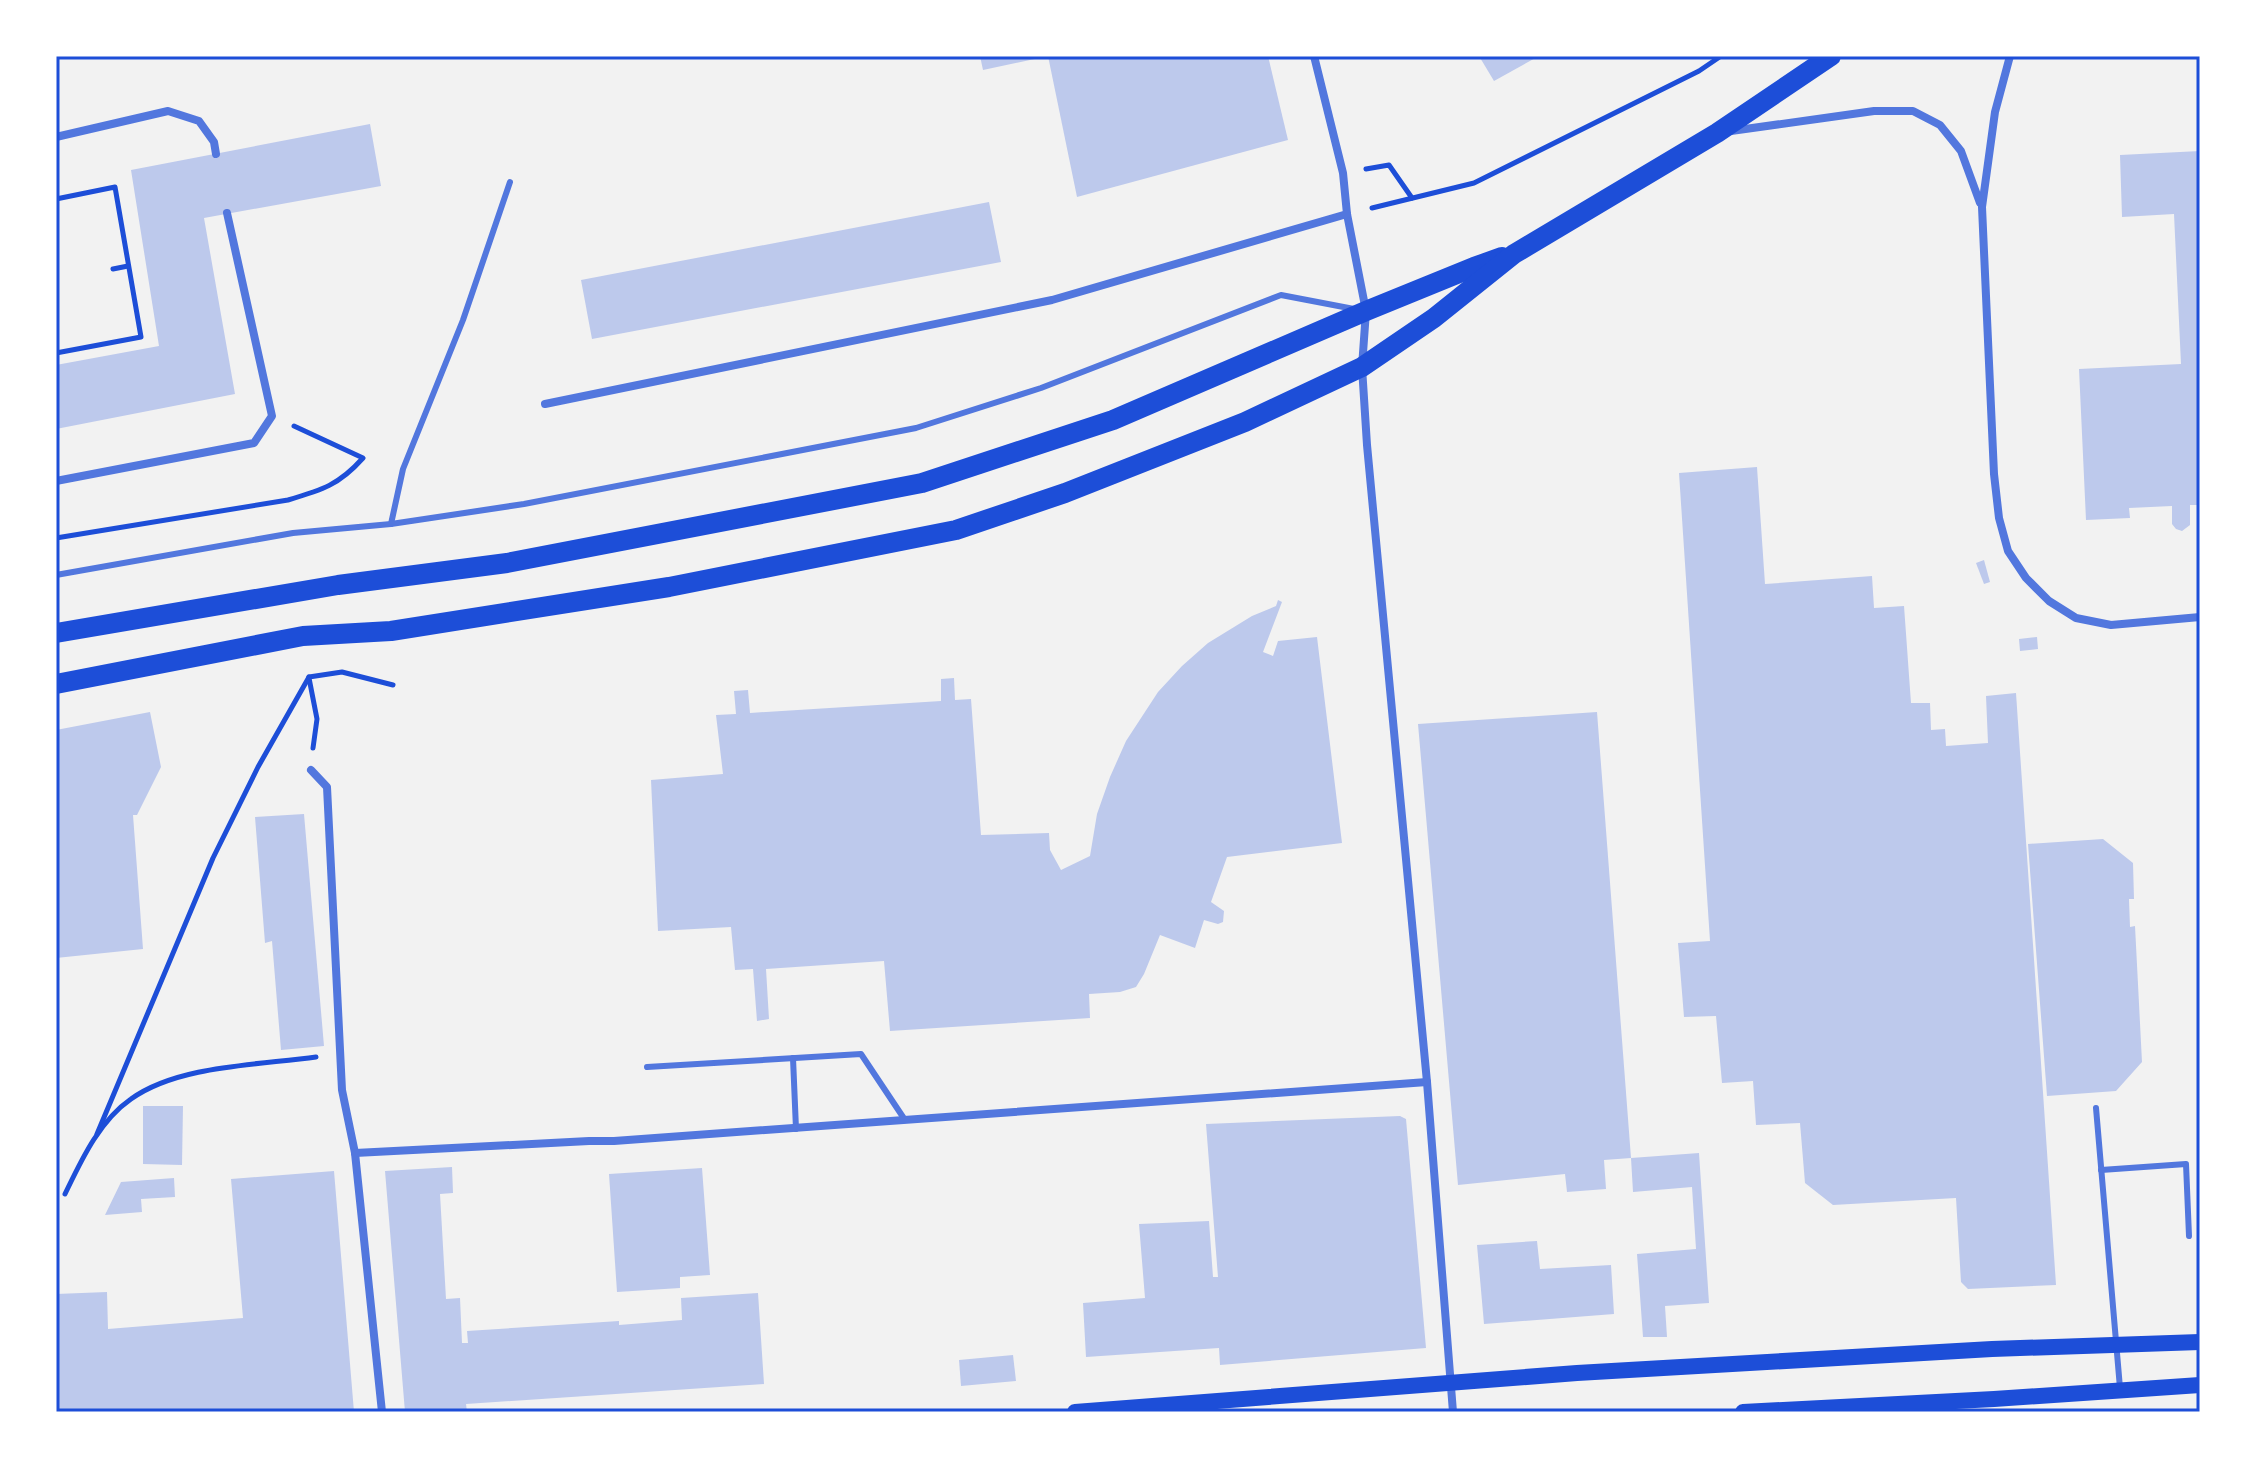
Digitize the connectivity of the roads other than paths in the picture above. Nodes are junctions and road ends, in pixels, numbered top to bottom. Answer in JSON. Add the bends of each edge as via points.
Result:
{"nodes":[{"id":1,"x":1314,"y":56,"type":"edge"},
{"id":2,"x":1831,"y":56,"type":"edge"},
{"id":3,"x":2010,"y":56,"type":"edge"},
{"id":4,"x":1717,"y":133,"type":"junction"},
{"id":5,"x":56,"y":137,"type":"edge"},
{"id":6,"x":216,"y":154,"type":"dead end"},
{"id":7,"x":510,"y":182,"type":"dead end"},
{"id":8,"x":1982,"y":207,"type":"junction"},
{"id":9,"x":227,"y":213,"type":"dead end"},
{"id":10,"x":1347,"y":214,"type":"junction"},
{"id":11,"x":1514,"y":254,"type":"junction"},
{"id":12,"x":1366,"y":311,"type":"junction"},
{"id":13,"x":1362,"y":367,"type":"junction"},
{"id":14,"x":545,"y":404,"type":"dead end"},
{"id":15,"x":56,"y":481,"type":"edge"},
{"id":16,"x":391,"y":524,"type":"junction"},
{"id":17,"x":56,"y":575,"type":"edge"},
{"id":18,"x":2200,"y":617,"type":"edge"},
{"id":19,"x":56,"y":633,"type":"edge"},
{"id":20,"x":56,"y":684,"type":"edge"},
{"id":21,"x":311,"y":770,"type":"road end"},
{"id":22,"x":793,"y":1058,"type":"junction"},
{"id":23,"x":647,"y":1067,"type":"dead end"},
{"id":24,"x":1427,"y":1082,"type":"junction"},
{"id":25,"x":2096,"y":1108,"type":"dead end"},
{"id":26,"x":905,"y":1120,"type":"junction"},
{"id":27,"x":796,"y":1129,"type":"junction"},
{"id":28,"x":355,"y":1153,"type":"junction"},
{"id":29,"x":2101,"y":1170,"type":"junction"},
{"id":30,"x":2189,"y":1236,"type":"dead end"},
{"id":31,"x":2200,"y":1342,"type":"edge"},
{"id":32,"x":2115,"y":1345,"type":"junction"},
{"id":33,"x":1451,"y":1385,"type":"junction"},
{"id":34,"x":2200,"y":1385,"type":"edge"},
{"id":35,"x":2120,"y":1391,"type":"junction"},
{"id":36,"x":382,"y":1412,"type":"edge"},
{"id":37,"x":1075,"y":1412,"type":"edge"},
{"id":38,"x":1453,"y":1412,"type":"edge"},
{"id":39,"x":1743,"y":1412,"type":"edge"}],
"edges":[{"from":1,"to":10,"type":"street","via":[[1343,173]]},
{"from":2,"to":4,"type":"main road"},
{"from":3,"to":8,"type":"street","via":[[1995,112]]},
{"from":4,"to":8,"type":"street","via":[[1874,111],[1913,111],[1940,125],[1961,151]]},
{"from":4,"to":11,"type":"main road"},
{"from":5,"to":6,"type":"street","via":[[168,111],[199,121]]},
{"from":7,"to":16,"type":"lane","via":[[463,320],[403,469]]},
{"from":8,"to":18,"type":"street","via":[[1994,474],[2008,551],[2049,601],[2076,618],[2111,625]]},
{"from":9,"to":15,"type":"street","via":[[272,416],[254,443]]},
{"from":10,"to":12,"type":"street"},
{"from":10,"to":14,"type":"street","via":[[1052,300]]},
{"from":11,"to":12,"type":"main road"},
{"from":11,"to":13,"type":"main road"},
{"from":12,"to":13,"type":"street"},
{"from":12,"to":16,"type":"lane","via":[[1281,295],[1041,388],[916,428],[554,499]]},
{"from":12,"to":19,"type":"main road","via":[[1113,420],[922,483],[507,563],[338,585]]},
{"from":13,"to":20,"type":"main road","via":[[1231,428],[956,530],[669,587],[391,631],[303,636]]},
{"from":13,"to":24,"type":"street"},
{"from":16,"to":17,"type":"lane","via":[[293,533]]},
{"from":21,"to":28,"type":"street","via":[[327,787],[342,1090]]},
{"from":22,"to":23,"type":"lane"},
{"from":22,"to":26,"type":"lane","via":[[861,1054]]},
{"from":22,"to":27,"type":"lane"},
{"from":24,"to":26,"type":"street"},
{"from":24,"to":33,"type":"street"},
{"from":25,"to":29,"type":"lane"},
{"from":26,"to":27,"type":"street"},
{"from":27,"to":28,"type":"street"},
{"from":28,"to":36,"type":"street"},
{"from":29,"to":30,"type":"lane","via":[[2186,1164]]},
{"from":29,"to":32,"type":"lane"},
{"from":31,"to":32,"type":"main road"},
{"from":32,"to":33,"type":"main road","via":[[1577,1373]]},
{"from":32,"to":35,"type":"lane"},
{"from":33,"to":37,"type":"main road"},
{"from":33,"to":38,"type":"street"},
{"from":34,"to":35,"type":"main road"},
{"from":35,"to":39,"type":"main road"}]}
